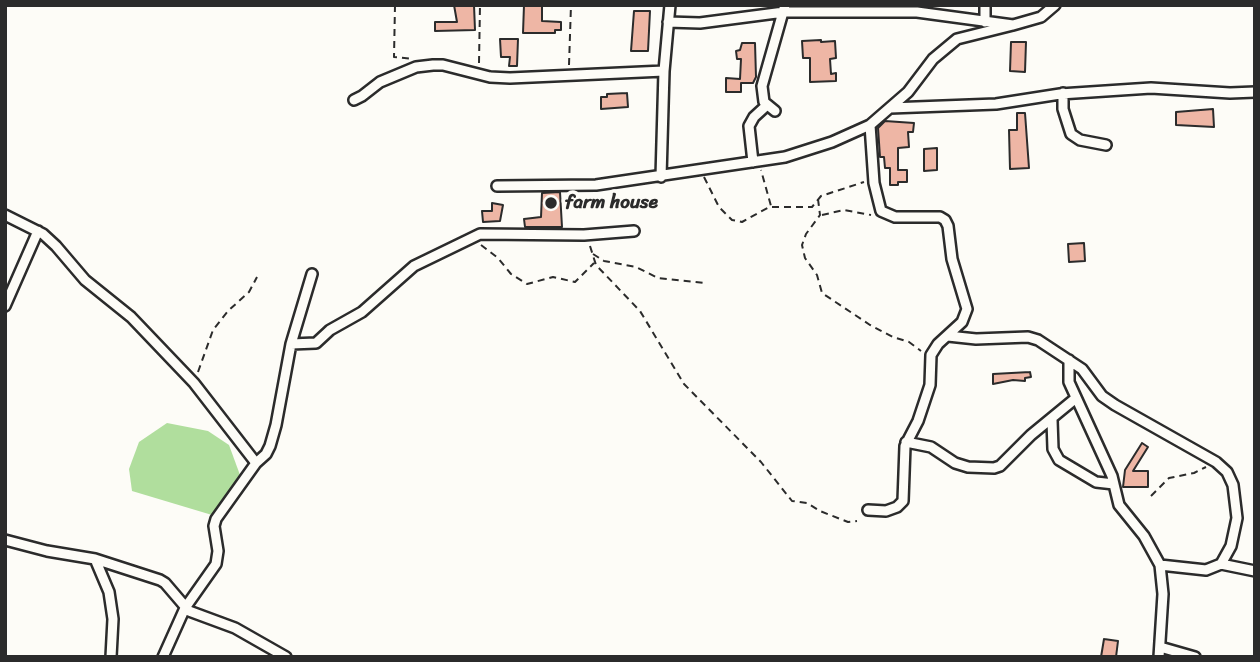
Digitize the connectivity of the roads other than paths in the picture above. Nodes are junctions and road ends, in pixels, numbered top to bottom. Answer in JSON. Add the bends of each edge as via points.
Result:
{"nodes":[{"id":1,"x":670,"y":5,"type":"edge"},
{"id":2,"x":985,"y":5,"type":"edge"},
{"id":3,"x":1055,"y":5,"type":"edge"},
{"id":4,"x":785,"y":8,"type":"edge"},
{"id":5,"x":881,"y":8,"type":"edge"},
{"id":6,"x":668,"y":22,"type":"junction"},
{"id":7,"x":985,"y":22,"type":"junction"},
{"id":8,"x":1013,"y":25,"type":"junction"},
{"id":9,"x":664,"y":71,"type":"junction"},
{"id":10,"x":1255,"y":92,"type":"edge"},
{"id":11,"x":1063,"y":93,"type":"junction"},
{"id":12,"x":354,"y":100,"type":"dead end"},
{"id":13,"x":890,"y":108,"type":"junction"},
{"id":14,"x":870,"y":125,"type":"junction"},
{"id":15,"x":1106,"y":145,"type":"dead end"},
{"id":16,"x":755,"y":161,"type":"junction"},
{"id":17,"x":661,"y":177,"type":"junction"},
{"id":18,"x":497,"y":186,"type":"dead end"},
{"id":19,"x":5,"y":215,"type":"edge"},
{"id":20,"x":38,"y":231,"type":"junction"},
{"id":21,"x":634,"y":231,"type":"dead end"},
{"id":22,"x":312,"y":274,"type":"dead end"},
{"id":23,"x":5,"y":306,"type":"edge"},
{"id":24,"x":948,"y":336,"type":"junction"},
{"id":25,"x":291,"y":344,"type":"junction"},
{"id":26,"x":1069,"y":360,"type":"junction"},
{"id":27,"x":1076,"y":398,"type":"junction"},
{"id":28,"x":1052,"y":420,"type":"junction"},
{"id":29,"x":906,"y":442,"type":"junction"},
{"id":30,"x":256,"y":463,"type":"junction"},
{"id":31,"x":1114,"y":484,"type":"junction"},
{"id":32,"x":868,"y":510,"type":"dead end"},
{"id":33,"x":5,"y":540,"type":"edge"},
{"id":34,"x":95,"y":559,"type":"junction"},
{"id":35,"x":1221,"y":564,"type":"junction"},
{"id":36,"x":1160,"y":565,"type":"junction"},
{"id":37,"x":1255,"y":571,"type":"edge"},
{"id":38,"x":185,"y":608,"type":"junction"},
{"id":39,"x":1160,"y":652,"type":"edge"},
{"id":40,"x":111,"y":657,"type":"edge"},
{"id":41,"x":163,"y":657,"type":"edge"},
{"id":42,"x":286,"y":657,"type":"edge"},
{"id":43,"x":1195,"y":657,"type":"edge"}],
"edges":[{"from":1,"to":6,"type":"street"},
{"from":2,"to":7,"type":"street"},
{"from":3,"to":8,"type":"street","via":[[1041,17]]},
{"from":4,"to":5,"type":"street"},
{"from":4,"to":6,"type":"street","via":[[700,23]]},
{"from":4,"to":16,"type":"street","via":[[763,81],[763,98],[771,109],[754,117],[749,126]]},
{"from":5,"to":7,"type":"street"},
{"from":6,"to":9,"type":"street"},
{"from":7,"to":8,"type":"street"},
{"from":8,"to":13,"type":"street","via":[[963,36],[947,46]]},
{"from":9,"to":12,"type":"street","via":[[510,78],[443,65],[416,67],[380,82]]},
{"from":9,"to":17,"type":"street"},
{"from":10,"to":11,"type":"street","via":[[1151,88]]},
{"from":11,"to":13,"type":"street","via":[[996,104]]},
{"from":11,"to":15,"type":"street","via":[[1071,134]]},
{"from":13,"to":14,"type":"street"},
{"from":14,"to":16,"type":"street","via":[[785,158]]},
{"from":14,"to":24,"type":"street","via":[[874,179],[883,213],[940,217],[948,226],[967,309]]},
{"from":16,"to":17,"type":"street"},
{"from":17,"to":18,"type":"street","via":[[596,185]]},
{"from":19,"to":20,"type":"street"},
{"from":20,"to":23,"type":"street"},
{"from":20,"to":30,"type":"street","via":[[194,383]]},
{"from":21,"to":25,"type":"street","via":[[489,233],[471,238],[414,266],[362,312],[333,327],[316,343]]},
{"from":22,"to":25,"type":"street"},
{"from":24,"to":26,"type":"street","via":[[1028,338]]},
{"from":24,"to":29,"type":"street","via":[[934,349],[928,390]]},
{"from":25,"to":30,"type":"street","via":[[276,425],[267,454]]},
{"from":26,"to":27,"type":"street","via":[[1068,377]]},
{"from":26,"to":35,"type":"street","via":[[1087,374],[1102,396],[1227,472],[1237,519]]},
{"from":27,"to":28,"type":"street"},
{"from":27,"to":31,"type":"street"},
{"from":28,"to":29,"type":"street","via":[[994,468],[968,467],[931,447]]},
{"from":28,"to":31,"type":"street","via":[[1059,460],[1096,482]]},
{"from":29,"to":32,"type":"street","via":[[903,501],[886,511]]},
{"from":30,"to":38,"type":"street","via":[[216,519],[216,564]]},
{"from":31,"to":36,"type":"street","via":[[1119,505]]},
{"from":33,"to":34,"type":"street"},
{"from":34,"to":38,"type":"street","via":[[165,583]]},
{"from":34,"to":40,"type":"street","via":[[109,592]]},
{"from":35,"to":36,"type":"street","via":[[1206,570]]},
{"from":35,"to":37,"type":"street"},
{"from":36,"to":39,"type":"street"},
{"from":38,"to":41,"type":"street"},
{"from":38,"to":42,"type":"street","via":[[235,628]]},
{"from":39,"to":43,"type":"street"}]}
